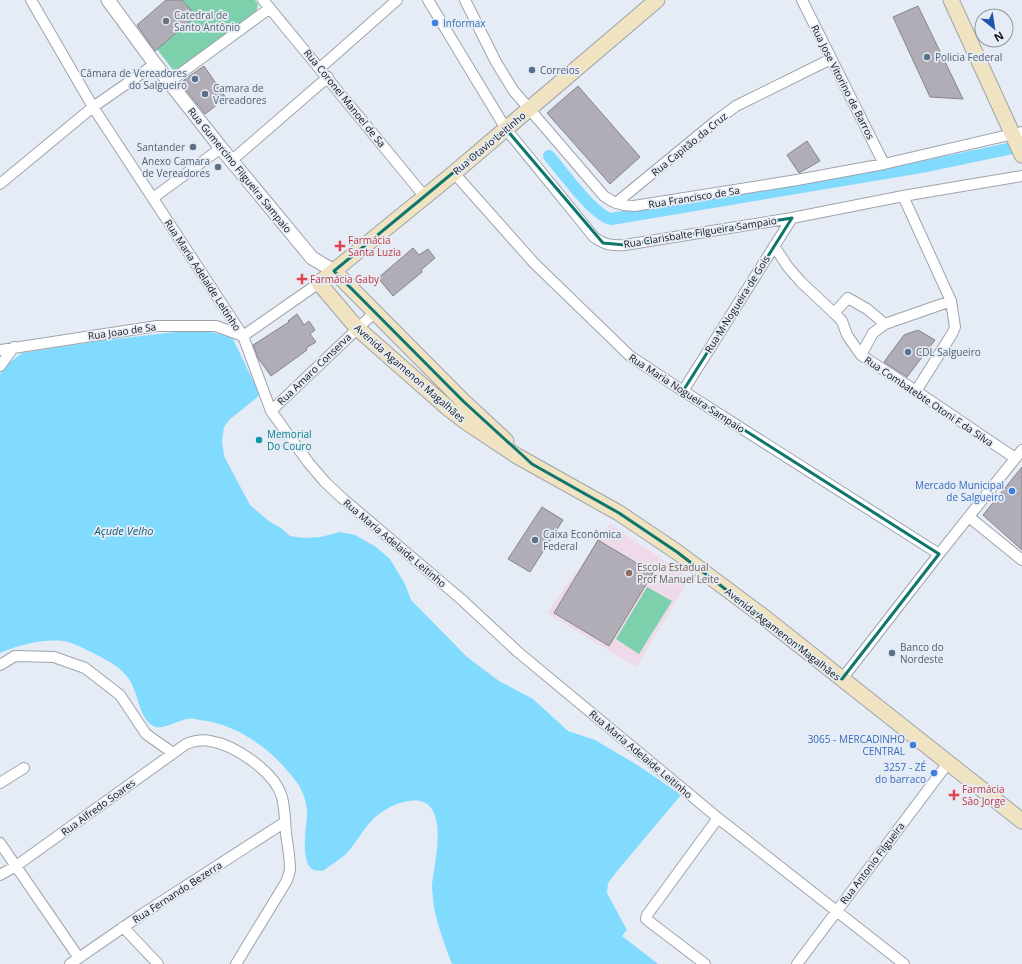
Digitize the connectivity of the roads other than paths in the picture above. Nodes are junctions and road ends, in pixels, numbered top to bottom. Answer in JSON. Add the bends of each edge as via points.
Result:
{"nodes":[{"id":1,"x":31,"y":0,"type":"edge"},
{"id":2,"x":108,"y":0,"type":"edge"},
{"id":3,"x":397,"y":0,"type":"edge"},
{"id":4,"x":428,"y":0,"type":"edge"},
{"id":5,"x":465,"y":0,"type":"edge"},
{"id":6,"x":657,"y":0,"type":"edge"},
{"id":7,"x":802,"y":0,"type":"edge"},
{"id":8,"x":951,"y":0,"type":"edge"},
{"id":9,"x":267,"y":4,"type":"edge"},
{"id":10,"x":644,"y":5,"type":"edge"},
{"id":11,"x":831,"y":59,"type":"junction"},
{"id":12,"x":155,"y":64,"type":"junction"},
{"id":13,"x":320,"y":68,"type":"junction"},
{"id":14,"x":328,"y":77,"type":"junction"},
{"id":15,"x":169,"y":82,"type":"junction"},
{"id":16,"x":93,"y":107,"type":"junction"},
{"id":17,"x":529,"y":109,"type":"junction"},
{"id":18,"x":506,"y":129,"type":"junction"},
{"id":19,"x":1018,"y":141,"type":"edge"},
{"id":20,"x":221,"y":148,"type":"junction"},
{"id":21,"x":232,"y":161,"type":"junction"},
{"id":22,"x":884,"y":164,"type":"junction"},
{"id":23,"x":454,"y":173,"type":"junction"},
{"id":24,"x":1022,"y":176,"type":"edge"},
{"id":25,"x":0,"y":184,"type":"edge"},
{"id":26,"x":903,"y":196,"type":"junction"},
{"id":27,"x":425,"y":197,"type":"junction"},
{"id":28,"x":153,"y":198,"type":"junction"},
{"id":29,"x":616,"y":203,"type":"junction"},
{"id":30,"x":792,"y":218,"type":"junction"},
{"id":31,"x":774,"y":246,"type":"junction"},
{"id":32,"x":312,"y":258,"type":"junction"},
{"id":33,"x":334,"y":270,"type":"junction"},
{"id":34,"x":319,"y":283,"type":"junction"},
{"id":35,"x":951,"y":301,"type":"junction"},
{"id":36,"x":375,"y":312,"type":"junction"},
{"id":37,"x":834,"y":313,"type":"junction"},
{"id":38,"x":885,"y":324,"type":"junction"},
{"id":39,"x":357,"y":328,"type":"junction"},
{"id":40,"x":243,"y":336,"type":"junction"},
{"id":41,"x":406,"y":344,"type":"junction"},
{"id":42,"x":14,"y":347,"type":"junction"},
{"id":43,"x":0,"y":350,"type":"edge"},
{"id":44,"x":861,"y":355,"type":"junction"},
{"id":45,"x":393,"y":360,"type":"junction"},
{"id":46,"x":0,"y":366,"type":"edge"},
{"id":47,"x":442,"y":380,"type":"junction"},
{"id":48,"x":683,"y":391,"type":"junction"},
{"id":49,"x":916,"y":391,"type":"junction"},
{"id":50,"x":429,"y":392,"type":"junction"},
{"id":51,"x":270,"y":411,"type":"junction"},
{"id":52,"x":1022,"y":450,"type":"edge"},
{"id":53,"x":1015,"y":458,"type":"junction"},
{"id":54,"x":532,"y":464,"type":"junction"},
{"id":55,"x":969,"y":517,"type":"junction"},
{"id":56,"x":939,"y":554,"type":"junction"},
{"id":57,"x":1022,"y":560,"type":"edge"},
{"id":58,"x":0,"y":665,"type":"edge"},
{"id":59,"x":842,"y":679,"type":"junction"},
{"id":60,"x":173,"y":753,"type":"junction"},
{"id":61,"x":948,"y":763,"type":"junction"},
{"id":62,"x":24,"y":768,"type":"dead end"},
{"id":63,"x":0,"y":783,"type":"edge"},
{"id":64,"x":718,"y":818,"type":"junction"},
{"id":65,"x":1022,"y":821,"type":"edge"},
{"id":66,"x":285,"y":822,"type":"junction"},
{"id":67,"x":0,"y":843,"type":"edge"},
{"id":68,"x":16,"y":866,"type":"junction"},
{"id":69,"x":0,"y":875,"type":"edge"},
{"id":70,"x":837,"y":911,"type":"junction"},
{"id":71,"x":123,"y":927,"type":"junction"},
{"id":72,"x":79,"y":958,"type":"junction"},
{"id":73,"x":70,"y":964,"type":"edge"},
{"id":74,"x":158,"y":964,"type":"edge"},
{"id":75,"x":236,"y":964,"type":"edge"},
{"id":76,"x":706,"y":964,"type":"edge"},
{"id":77,"x":797,"y":964,"type":"edge"},
{"id":78,"x":904,"y":964,"type":"edge"}],
"edges":[{"from":1,"to":16,"type":"street","name":"Rua Maria Adelaide Leitinho"},
{"from":2,"to":12,"type":"street","name":"Rua Gumercino Filgueira Sampaio"},
{"from":3,"to":13,"type":"street"},
{"from":4,"to":18,"type":"street","name":"Rua Clarisbalte Filgueira Sampaio"},
{"from":5,"to":17,"type":"street","name":"Rua Francisco de Sa","via":[[499,67]]},
{"from":6,"to":10,"type":"main road","name":"Rua Otavio Leitinho"},
{"from":7,"to":11,"type":"street","name":"Rua Jose Vitorino de Barros"},
{"from":8,"to":19,"type":"main road"},
{"from":9,"to":13,"type":"street","name":"Rua Coronel Manoel de Sa"},
{"from":9,"to":15,"type":"street"},
{"from":10,"to":17,"type":"main road","name":"Rua Otavio Leitinho"},
{"from":11,"to":22,"type":"street","name":"Rua Jose Vitorino de Barros"},
{"from":11,"to":29,"type":"street","name":"Rua Capitão da Cruz","via":[[736,106]]},
{"from":12,"to":15,"type":"street","name":"Rua Gumercino Filgueira Sampaio"},
{"from":12,"to":16,"type":"street"},
{"from":13,"to":14,"type":"street","name":"Rua Coronel Manoel de Sa"},
{"from":14,"to":21,"type":"street"},
{"from":14,"to":27,"type":"street","name":"Rua Coronel Manoel de Sa"},
{"from":15,"to":20,"type":"street","name":"Rua Gumercino Filgueira Sampaio"},
{"from":16,"to":25,"type":"street"},
{"from":16,"to":28,"type":"street","name":"Rua Maria Adelaide Leitinho"},
{"from":17,"to":18,"type":"main road","name":"Rua Otavio Leitinho"},
{"from":17,"to":29,"type":"street","name":"Rua Francisco de Sa","via":[[604,196]]},
{"from":18,"to":23,"type":"main road","name":"Rua Otavio Leitinho"},
{"from":18,"to":30,"type":"street","name":"Rua Clarisbalte Filgueira Sampaio","via":[[594,237],[611,246]]},
{"from":19,"to":22,"type":"street","name":"Rua Francisco de Sa"},
{"from":20,"to":21,"type":"street","name":"Rua Gumercino Filgueira Sampaio"},
{"from":20,"to":28,"type":"street"},
{"from":21,"to":32,"type":"street","name":"Rua Gumercino Filgueira Sampaio"},
{"from":22,"to":29,"type":"street","name":"Rua Francisco de Sa","via":[[634,206]]},
{"from":23,"to":27,"type":"main road","name":"Rua Otavio Leitinho"},
{"from":23,"to":48,"type":"street","name":"Rua Maria Nogueira Sampaio","via":[[534,263],[600,328],[630,356]]},
{"from":24,"to":26,"type":"street","name":"Rua Clarisbalte Filgueira Sampaio"},
{"from":26,"to":30,"type":"street","name":"Rua Clarisbalte Filgueira Sampaio"},
{"from":26,"to":35,"type":"street"},
{"from":27,"to":33,"type":"main road","name":"Rua Otavio Leitinho"},
{"from":28,"to":40,"type":"street","name":"Rua Maria Adelaide Leitinho"},
{"from":30,"to":31,"type":"street","name":"Rua M Nogueira de Gois"},
{"from":31,"to":37,"type":"street","name":"Rua Combatebte Otoni F da Silva","via":[[801,282]]},
{"from":31,"to":48,"type":"street","name":"Rua M Nogueira de Gois"},
{"from":32,"to":33,"type":"street","name":"Rua Gumercino Filgueira Sampaio"},
{"from":32,"to":34,"type":"street","name":"Rua Gumercino Filgueira Sampaio"},
{"from":33,"to":34,"type":"main road","name":"Rua Otavio Leitinho"},
{"from":33,"to":36,"type":"main road","name":"Avenida Agamenon Magalhães"},
{"from":34,"to":39,"type":"main road","name":"Avenida Agamenon Magalhães"},
{"from":34,"to":40,"type":"street"},
{"from":35,"to":38,"type":"street"},
{"from":35,"to":49,"type":"street","via":[[955,327]]},
{"from":36,"to":39,"type":"street","name":"Rua Amaro Conserva"},
{"from":36,"to":41,"type":"main road","name":"Avenida Agamenon Magalhães"},
{"from":37,"to":38,"type":"street","via":[[848,298]]},
{"from":37,"to":44,"type":"street","name":"Rua Combatebte Otoni F da Silva","via":[[842,321],[847,335]]},
{"from":38,"to":44,"type":"street","via":[[873,333]]},
{"from":39,"to":45,"type":"main road","name":"Avenida Agamenon Magalhães"},
{"from":39,"to":51,"type":"street","name":"Rua Amaro Conserva"},
{"from":40,"to":42,"type":"street","name":"Rua Joao de Sa","via":[[216,326],[157,326]]},
{"from":40,"to":51,"type":"street","name":"Rua Maria Adelaide Leitinho"},
{"from":41,"to":45,"type":"main road"},
{"from":41,"to":47,"type":"main road","name":"Avenida Agamenon Magalhães"},
{"from":42,"to":43,"type":"street","name":"Rua Joao de Sa"},
{"from":42,"to":46,"type":"street"},
{"from":44,"to":49,"type":"street","name":"Rua Combatebte Otoni F da Silva"},
{"from":45,"to":50,"type":"main road","name":"Avenida Agamenon Magalhães"},
{"from":47,"to":50,"type":"main road"},
{"from":47,"to":54,"type":"main road","name":"Avenida Agamenon Magalhães"},
{"from":48,"to":56,"type":"street","name":"Rua Maria Nogueira Sampaio"},
{"from":49,"to":53,"type":"street","name":"Rua Combatebte Otoni F da Silva"},
{"from":50,"to":54,"type":"main road","name":"Avenida Agamenon Magalhães","via":[[484,434]]},
{"from":51,"to":64,"type":"street","name":"Rua Maria Adelaide Leitinho","via":[[320,477],[342,498],[461,599],[518,652]]},
{"from":52,"to":53,"type":"street"},
{"from":53,"to":55,"type":"street"},
{"from":54,"to":59,"type":"main road","name":"Avenida Agamenon Magalhães","via":[[619,513],[677,552]]},
{"from":55,"to":56,"type":"street"},
{"from":55,"to":57,"type":"street"},
{"from":56,"to":59,"type":"street"},
{"from":58,"to":60,"type":"street","via":[[15,656],[54,657],[85,668],[120,695],[146,734]]},
{"from":59,"to":61,"type":"main road","name":"Avenida Agamenon Magalhães"},
{"from":60,"to":66,"type":"street","name":"Rua Alfredo Soares","via":[[196,740],[224,744],[242,754],[262,769],[276,785],[282,797]]},
{"from":60,"to":68,"type":"street","name":"Rua Alfredo Soares"},
{"from":61,"to":65,"type":"main road","name":"Avenida Agamenon Magalhães"},
{"from":61,"to":70,"type":"street","name":"Rua Antonio Filgueira"},
{"from":62,"to":63,"type":"street"},
{"from":64,"to":70,"type":"street","name":"Rua Maria Adelaide Leitinho"},
{"from":64,"to":76,"type":"street","via":[[646,919]]},
{"from":66,"to":71,"type":"street","name":"Rua Fernando Bezerra"},
{"from":66,"to":75,"type":"street","via":[[290,871],[286,882]]},
{"from":67,"to":68,"type":"street"},
{"from":68,"to":69,"type":"street","name":"Rua Alfredo Soares"},
{"from":68,"to":72,"type":"street"},
{"from":70,"to":77,"type":"street","name":"Rua Antonio Filgueira"},
{"from":70,"to":78,"type":"street","name":"Rua Maria Adelaide Leitinho"},
{"from":71,"to":72,"type":"street","name":"Rua Fernando Bezerra"},
{"from":71,"to":74,"type":"street"},
{"from":72,"to":73,"type":"street","name":"Rua Fernando Bezerra"}]}
